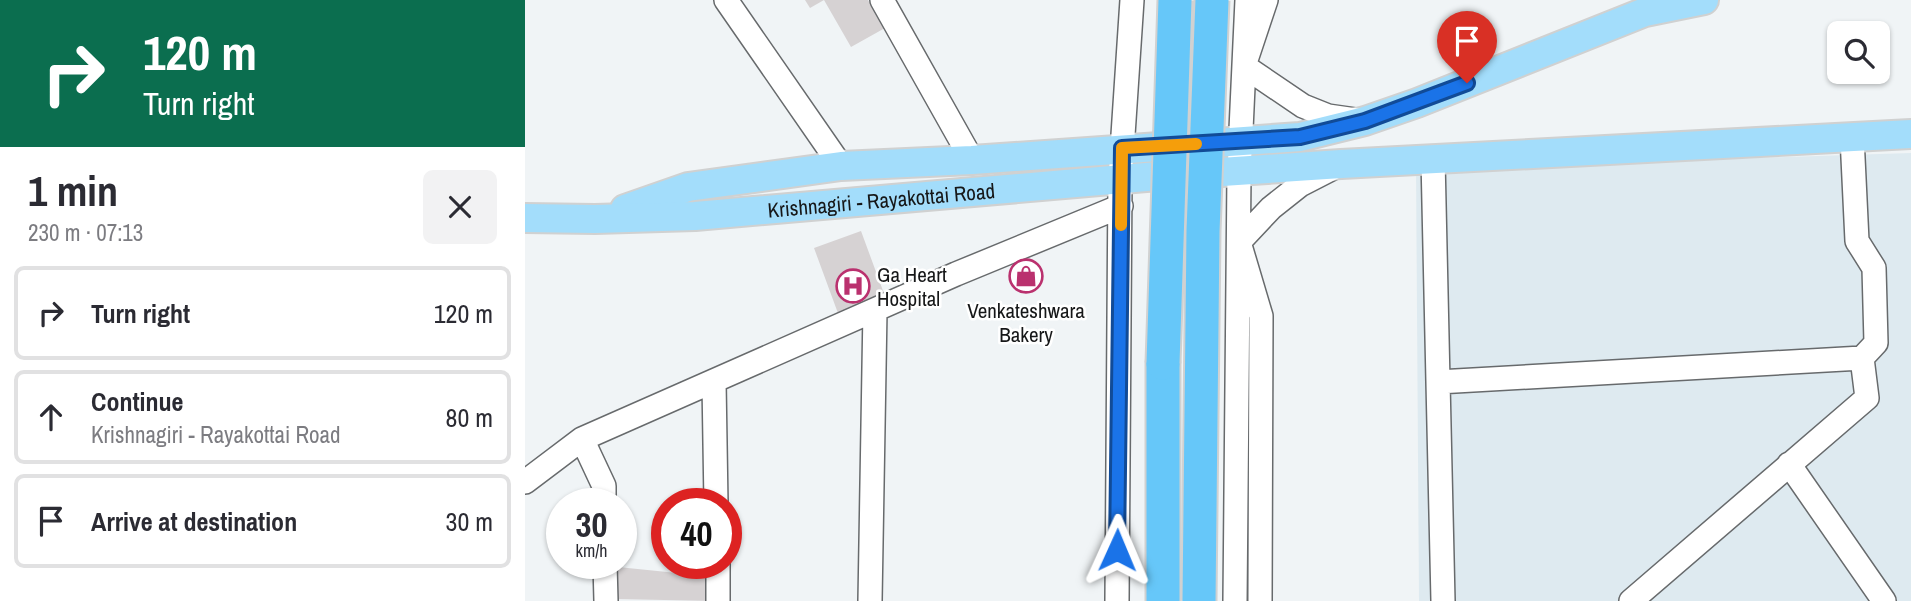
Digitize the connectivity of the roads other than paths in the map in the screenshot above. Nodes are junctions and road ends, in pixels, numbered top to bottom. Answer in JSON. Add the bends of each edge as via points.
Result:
{"nodes":[{"id":1,"x":726,"y":0,"type":"edge"},
{"id":2,"x":883,"y":0,"type":"edge"},
{"id":3,"x":1132,"y":0,"type":"edge"},
{"id":4,"x":1175,"y":0,"type":"edge"},
{"id":5,"x":1212,"y":0,"type":"edge"},
{"id":6,"x":1247,"y":0,"type":"edge"},
{"id":7,"x":1266,"y":0,"type":"edge"},
{"id":8,"x":1704,"y":0,"type":"edge"},
{"id":9,"x":1244,"y":66,"type":"junction"},
{"id":10,"x":1365,"y":121,"type":"junction"},
{"id":11,"x":1911,"y":134,"type":"edge"},
{"id":12,"x":1852,"y":137,"type":"junction"},
{"id":13,"x":1240,"y":141,"type":"junction"},
{"id":14,"x":1122,"y":148,"type":"junction"},
{"id":15,"x":1433,"y":159,"type":"junction"},
{"id":16,"x":972,"y":160,"type":"junction"},
{"id":17,"x":1341,"y":164,"type":"junction"},
{"id":18,"x":841,"y":166,"type":"junction"},
{"id":19,"x":1239,"y":173,"type":"junction"},
{"id":20,"x":1120,"y":193,"type":"junction"},
{"id":21,"x":525,"y":218,"type":"edge"},
{"id":22,"x":595,"y":219,"type":"junction"},
{"id":23,"x":1239,"y":242,"type":"junction"},
{"id":24,"x":875,"y":310,"type":"junction"},
{"id":25,"x":1862,"y":358,"type":"junction"},
{"id":26,"x":713,"y":382,"type":"junction"},
{"id":27,"x":1438,"y":382,"type":"junction"},
{"id":28,"x":582,"y":439,"type":"junction"},
{"id":29,"x":1789,"y":464,"type":"junction"},
{"id":30,"x":525,"y":482,"type":"edge"},
{"id":31,"x":604,"y":488,"type":"edge"},
{"id":32,"x":716,"y":488,"type":"edge"},
{"id":33,"x":605,"y":579,"type":"edge"},
{"id":34,"x":717,"y":579,"type":"edge"},
{"id":35,"x":606,"y":601,"type":"edge"},
{"id":36,"x":718,"y":601,"type":"edge"},
{"id":37,"x":870,"y":601,"type":"edge"},
{"id":38,"x":1117,"y":601,"type":"edge"},
{"id":39,"x":1163,"y":601,"type":"edge"},
{"id":40,"x":1199,"y":601,"type":"edge"},
{"id":41,"x":1235,"y":601,"type":"edge"},
{"id":42,"x":1260,"y":601,"type":"edge"},
{"id":43,"x":1443,"y":601,"type":"edge"},
{"id":44,"x":1631,"y":601,"type":"edge"},
{"id":45,"x":1884,"y":601,"type":"edge"}],
"edges":[{"from":1,"to":18,"type":"street"},
{"from":2,"to":16,"type":"street"},
{"from":3,"to":14,"type":"street"},
{"from":4,"to":39,"type":"highway","bridge":true,"via":[[1163,363]]},
{"from":5,"to":40,"type":"highway","bridge":true,"via":[[1203,231]]},
{"from":6,"to":9,"type":"street"},
{"from":7,"to":9,"type":"street"},
{"from":8,"to":10,"type":"main road","via":[[1644,12]]},
{"from":9,"to":10,"type":"street","via":[[1303,106],[1328,116]]},
{"from":9,"to":13,"type":"street"},
{"from":10,"to":13,"type":"main road","via":[[1300,137]]},
{"from":11,"to":12,"type":"main road","name":"Krishnagiri - Rayakottai Road"},
{"from":12,"to":15,"type":"main road","name":"Krishnagiri - Rayakottai Road"},
{"from":12,"to":25,"type":"street","via":[[1857,242],[1874,268],[1876,343]]},
{"from":13,"to":14,"type":"main road"},
{"from":13,"to":19,"type":"street"},
{"from":14,"to":16,"type":"main road"},
{"from":14,"to":20,"type":"street"},
{"from":15,"to":17,"type":"main road","name":"Krishnagiri - Rayakottai Road"},
{"from":15,"to":27,"type":"street"},
{"from":16,"to":18,"type":"main road"},
{"from":17,"to":19,"type":"main road","name":"Krishnagiri - Rayakottai Road"},
{"from":17,"to":23,"type":"street","via":[[1300,185]]},
{"from":18,"to":22,"type":"main road","via":[[688,187]]},
{"from":19,"to":20,"type":"main road","name":"Krishnagiri - Rayakottai Road"},
{"from":19,"to":23,"type":"street"},
{"from":20,"to":22,"type":"main road","name":"Krishnagiri - Rayakottai Road"},
{"from":20,"to":24,"type":"street"},
{"from":20,"to":38,"type":"street"},
{"from":21,"to":22,"type":"main road","name":"Krishnagiri - Rayakottai Road"},
{"from":23,"to":41,"type":"street"},
{"from":23,"to":42,"type":"street","via":[[1261,316]]},
{"from":24,"to":26,"type":"street"},
{"from":24,"to":37,"type":"street"},
{"from":25,"to":27,"type":"street"},
{"from":25,"to":29,"type":"street","via":[[1867,398]]},
{"from":26,"to":28,"type":"street"},
{"from":26,"to":32,"type":"street"},
{"from":27,"to":43,"type":"street"},
{"from":28,"to":30,"type":"street"},
{"from":28,"to":31,"type":"street"},
{"from":29,"to":44,"type":"street"},
{"from":29,"to":45,"type":"street"},
{"from":33,"to":35,"type":"street"},
{"from":34,"to":36,"type":"street"}]}
